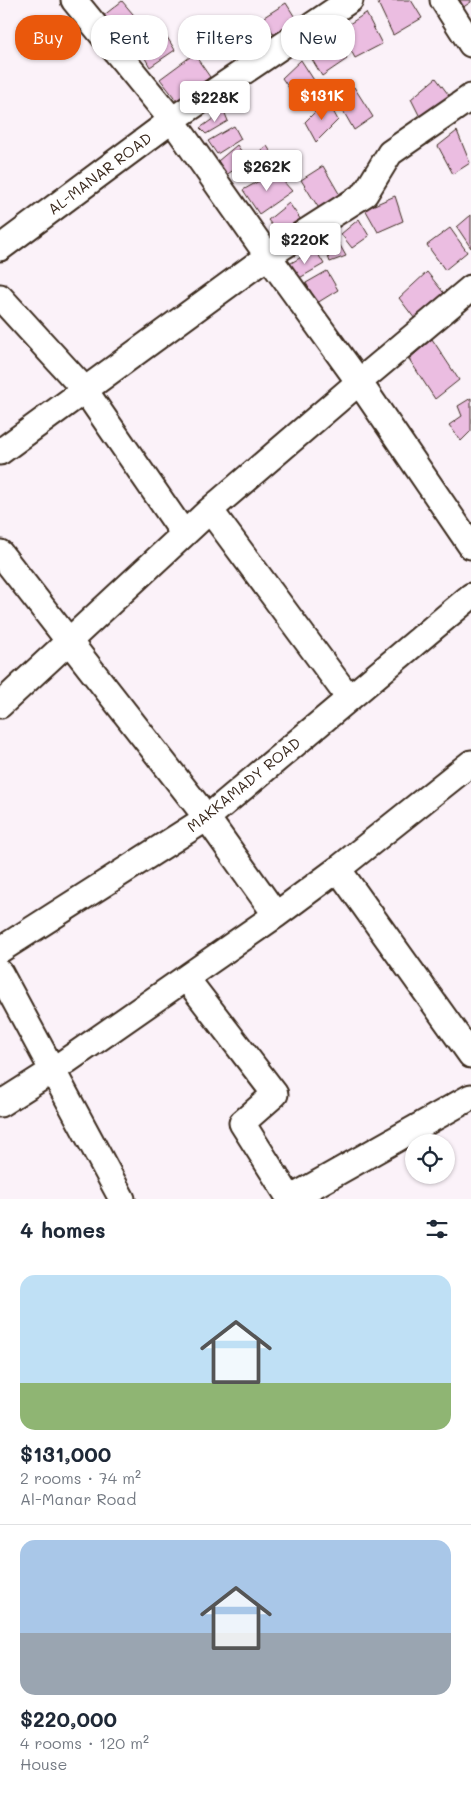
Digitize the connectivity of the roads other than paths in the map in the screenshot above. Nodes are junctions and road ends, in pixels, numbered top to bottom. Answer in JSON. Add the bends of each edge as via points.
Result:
{"nodes":[{"id":1,"x":74,"y":0,"type":"edge"},
{"id":2,"x":350,"y":0,"type":"edge"},
{"id":3,"x":443,"y":0,"type":"edge"},
{"id":4,"x":471,"y":44,"type":"edge"},
{"id":5,"x":471,"y":97,"type":"edge"},
{"id":6,"x":172,"y":120,"type":"junction"},
{"id":7,"x":0,"y":248,"type":"edge"},
{"id":8,"x":268,"y":256,"type":"junction"},
{"id":9,"x":471,"y":288,"type":"edge"},
{"id":10,"x":0,"y":297,"type":"edge"},
{"id":11,"x":359,"y":382,"type":"junction"},
{"id":12,"x":84,"y":389,"type":"junction"},
{"id":13,"x":0,"y":452,"type":"edge"},
{"id":14,"x":210,"y":510,"type":"junction"},
{"id":15,"x":184,"y":534,"type":"junction"},
{"id":16,"x":471,"y":546,"type":"edge"},
{"id":17,"x":0,"y":553,"type":"edge"},
{"id":18,"x":469,"y":601,"type":"edge"},
{"id":19,"x":69,"y":641,"type":"junction"},
{"id":20,"x":349,"y":698,"type":"junction"},
{"id":21,"x":0,"y":705,"type":"edge"},
{"id":22,"x":471,"y":763,"type":"edge"},
{"id":23,"x":208,"y":818,"type":"junction"},
{"id":24,"x":338,"y":869,"type":"junction"},
{"id":25,"x":276,"y":915,"type":"junction"},
{"id":26,"x":0,"y":950,"type":"edge"},
{"id":27,"x":0,"y":973,"type":"edge"},
{"id":28,"x":186,"y":978,"type":"junction"},
{"id":29,"x":471,"y":1055,"type":"edge"},
{"id":30,"x":52,"y":1071,"type":"junction"},
{"id":31,"x":471,"y":1097,"type":"edge"},
{"id":32,"x":0,"y":1104,"type":"edge"},
{"id":33,"x":122,"y":1199,"type":"edge"},
{"id":34,"x":290,"y":1199,"type":"edge"}],
"edges":[{"from":1,"to":6,"type":"street"},
{"from":2,"to":6,"type":"street","name":"AL-MANAR ROAD"},
{"from":3,"to":4,"type":"street"},
{"from":5,"to":8,"type":"street","via":[[390,153],[365,194]]},
{"from":6,"to":7,"type":"street","name":"AL-MANAR ROAD"},
{"from":6,"to":8,"type":"street"},
{"from":8,"to":11,"type":"street"},
{"from":8,"to":12,"type":"street"},
{"from":9,"to":11,"type":"street"},
{"from":10,"to":12,"type":"street"},
{"from":11,"to":14,"type":"street"},
{"from":11,"to":16,"type":"street"},
{"from":12,"to":13,"type":"street"},
{"from":12,"to":15,"type":"street"},
{"from":14,"to":15,"type":"street"},
{"from":14,"to":20,"type":"street"},
{"from":15,"to":19,"type":"street"},
{"from":17,"to":19,"type":"street"},
{"from":18,"to":20,"type":"street","name":"MAKKAMADY ROAD"},
{"from":19,"to":21,"type":"street"},
{"from":19,"to":23,"type":"street"},
{"from":20,"to":23,"type":"street","name":"MAKKAMADY ROAD"},
{"from":22,"to":24,"type":"street"},
{"from":23,"to":25,"type":"street"},
{"from":23,"to":26,"type":"street","name":"MAKKAMADY ROAD"},
{"from":24,"to":25,"type":"street"},
{"from":24,"to":29,"type":"street"},
{"from":25,"to":28,"type":"street"},
{"from":27,"to":30,"type":"street"},
{"from":28,"to":30,"type":"street"},
{"from":28,"to":34,"type":"street","via":[[275,1094],[242,1123]]},
{"from":30,"to":32,"type":"street"},
{"from":30,"to":33,"type":"street"},
{"from":31,"to":34,"type":"street"}]}
